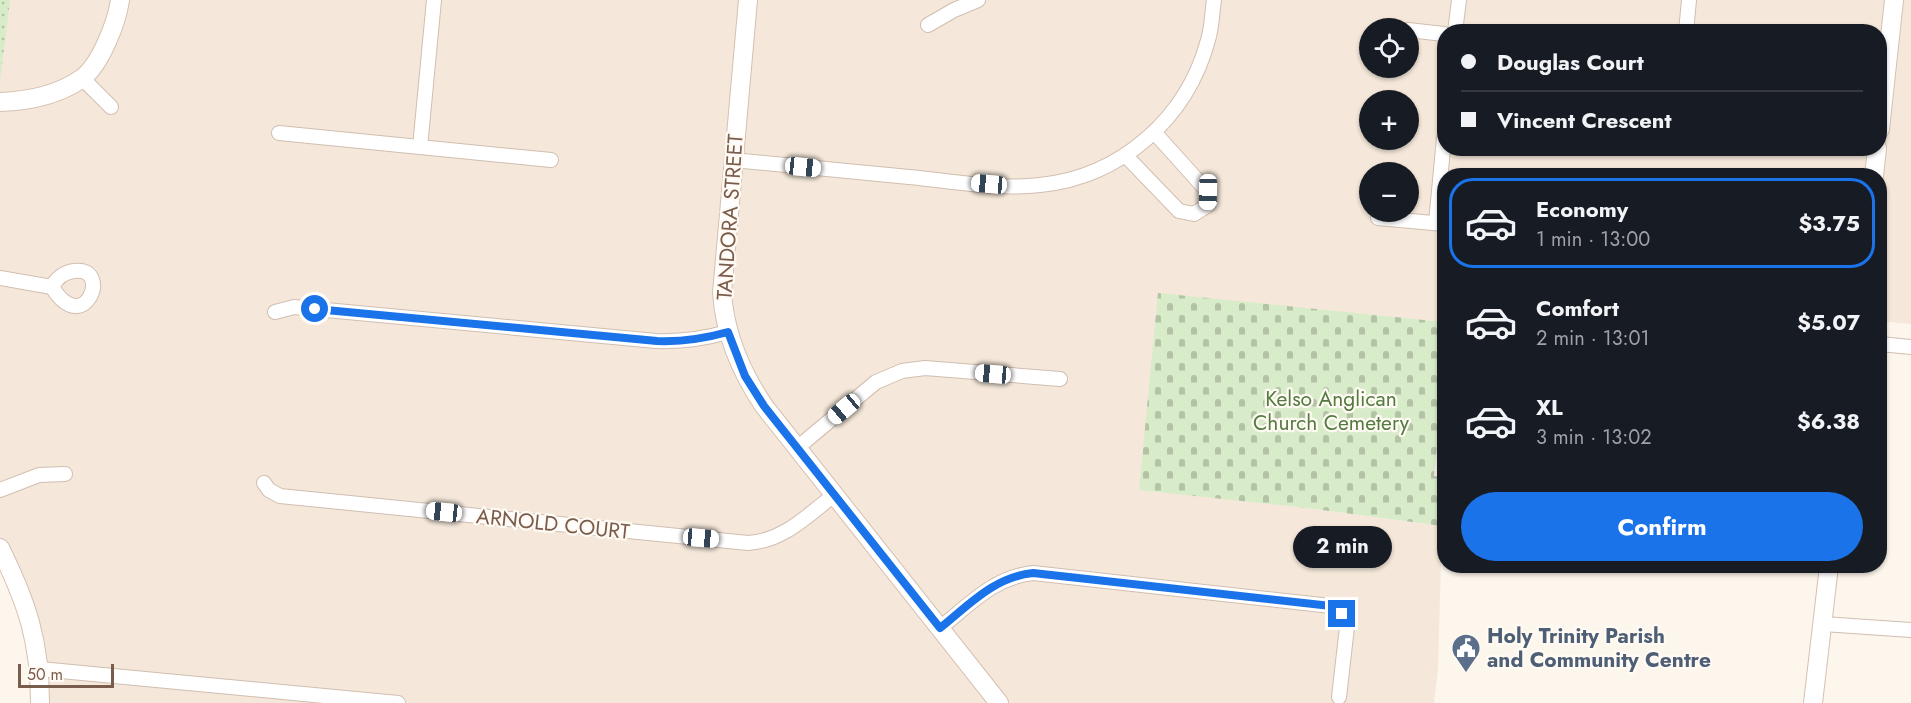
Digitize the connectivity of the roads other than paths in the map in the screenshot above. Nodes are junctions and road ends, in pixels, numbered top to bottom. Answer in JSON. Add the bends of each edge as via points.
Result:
{"nodes":[{"id":1,"x":120,"y":0,"type":"edge"},
{"id":2,"x":434,"y":0,"type":"edge"},
{"id":3,"x":748,"y":0,"type":"edge"},
{"id":4,"x":978,"y":0,"type":"edge"},
{"id":5,"x":1214,"y":0,"type":"edge"},
{"id":6,"x":1459,"y":0,"type":"edge"},
{"id":7,"x":1689,"y":0,"type":"edge"},
{"id":8,"x":1894,"y":0,"type":"edge"},
{"id":9,"x":1456,"y":24,"type":"edge"},
{"id":10,"x":1687,"y":24,"type":"edge"},
{"id":11,"x":928,"y":25,"type":"dead end"},
{"id":12,"x":1419,"y":31,"type":"edge"},
{"id":13,"x":1437,"y":33,"type":"edge"},
{"id":14,"x":1887,"y":64,"type":"edge"},
{"id":15,"x":82,"y":78,"type":"junction"},
{"id":16,"x":0,"y":102,"type":"edge"},
{"id":17,"x":111,"y":107,"type":"dead end"},
{"id":18,"x":1154,"y":132,"type":"junction"},
{"id":19,"x":279,"y":133,"type":"dead end"},
{"id":20,"x":420,"y":147,"type":"junction"},
{"id":21,"x":1126,"y":156,"type":"junction"},
{"id":22,"x":551,"y":160,"type":"dead end"},
{"id":23,"x":733,"y":160,"type":"junction"},
{"id":24,"x":1419,"y":222,"type":"edge"},
{"id":25,"x":1437,"y":224,"type":"edge"},
{"id":26,"x":0,"y":278,"type":"edge"},
{"id":27,"x":52,"y":287,"type":"dead end"},
{"id":28,"x":275,"y":312,"type":"dead end"},
{"id":29,"x":728,"y":332,"type":"junction"},
{"id":30,"x":1887,"y":345,"type":"edge"},
{"id":31,"x":1911,"y":347,"type":"edge"},
{"id":32,"x":1060,"y":379,"type":"dead end"},
{"id":33,"x":797,"y":448,"type":"junction"},
{"id":34,"x":65,"y":474,"type":"dead end"},
{"id":35,"x":264,"y":483,"type":"dead end"},
{"id":36,"x":0,"y":490,"type":"edge"},
{"id":37,"x":834,"y":495,"type":"junction"},
{"id":38,"x":0,"y":548,"type":"edge"},
{"id":39,"x":1828,"y":573,"type":"edge"},
{"id":40,"x":1822,"y":624,"type":"junction"},
{"id":41,"x":940,"y":628,"type":"junction"},
{"id":42,"x":1911,"y":630,"type":"edge"},
{"id":43,"x":40,"y":669,"type":"junction"},
{"id":44,"x":1339,"y":697,"type":"dead end"},
{"id":45,"x":40,"y":703,"type":"edge"},
{"id":46,"x":398,"y":703,"type":"edge"},
{"id":47,"x":999,"y":703,"type":"edge"},
{"id":48,"x":1813,"y":703,"type":"edge"}],
"edges":[{"from":1,"to":15,"type":"street","via":[[106,43]]},
{"from":2,"to":20,"type":"street"},
{"from":3,"to":23,"type":"street","name":"TANDORA STREET"},
{"from":4,"to":11,"type":"street"},
{"from":5,"to":18,"type":"street","via":[[1208,42],[1193,79],[1171,114]]},
{"from":6,"to":9,"type":"street"},
{"from":7,"to":10,"type":"street"},
{"from":8,"to":14,"type":"street"},
{"from":12,"to":13,"type":"street"},
{"from":15,"to":16,"type":"street","via":[[30,99]]},
{"from":15,"to":17,"type":"street"},
{"from":18,"to":21,"type":"street"},
{"from":18,"to":21,"type":"street","via":[[1208,192],[1208,205],[1194,214],[1179,212]]},
{"from":19,"to":20,"type":"street"},
{"from":20,"to":22,"type":"street"},
{"from":21,"to":23,"type":"street","via":[[1062,183],[1013,187]]},
{"from":23,"to":29,"type":"street","name":"TANDORA STREET","via":[[722,293]]},
{"from":24,"to":25,"type":"street"},
{"from":26,"to":27,"type":"street"},
{"from":28,"to":29,"type":"street","via":[[294,307],[657,341],[682,342]]},
{"from":29,"to":33,"type":"street","name":"TANDORA STREET","via":[[752,389]]},
{"from":30,"to":31,"type":"street"},
{"from":32,"to":33,"type":"street","via":[[925,368],[902,371],[876,382]]},
{"from":33,"to":37,"type":"street","name":"TANDORA STREET"},
{"from":34,"to":36,"type":"street","via":[[39,476]]},
{"from":35,"to":37,"type":"street","name":"ARNOLD COURT","via":[[280,496],[748,543],[782,535]]},
{"from":37,"to":41,"type":"street","name":"TANDORA STREET"},
{"from":38,"to":43,"type":"street","via":[[33,628]]},
{"from":39,"to":40,"type":"street"},
{"from":40,"to":42,"type":"street"},
{"from":40,"to":48,"type":"street"},
{"from":41,"to":44,"type":"street","via":[[998,582],[1033,573],[1331,606],[1342,614],[1347,627]]},
{"from":41,"to":47,"type":"street","name":"TANDORA STREET"},
{"from":43,"to":45,"type":"street"},
{"from":43,"to":46,"type":"street"}]}
